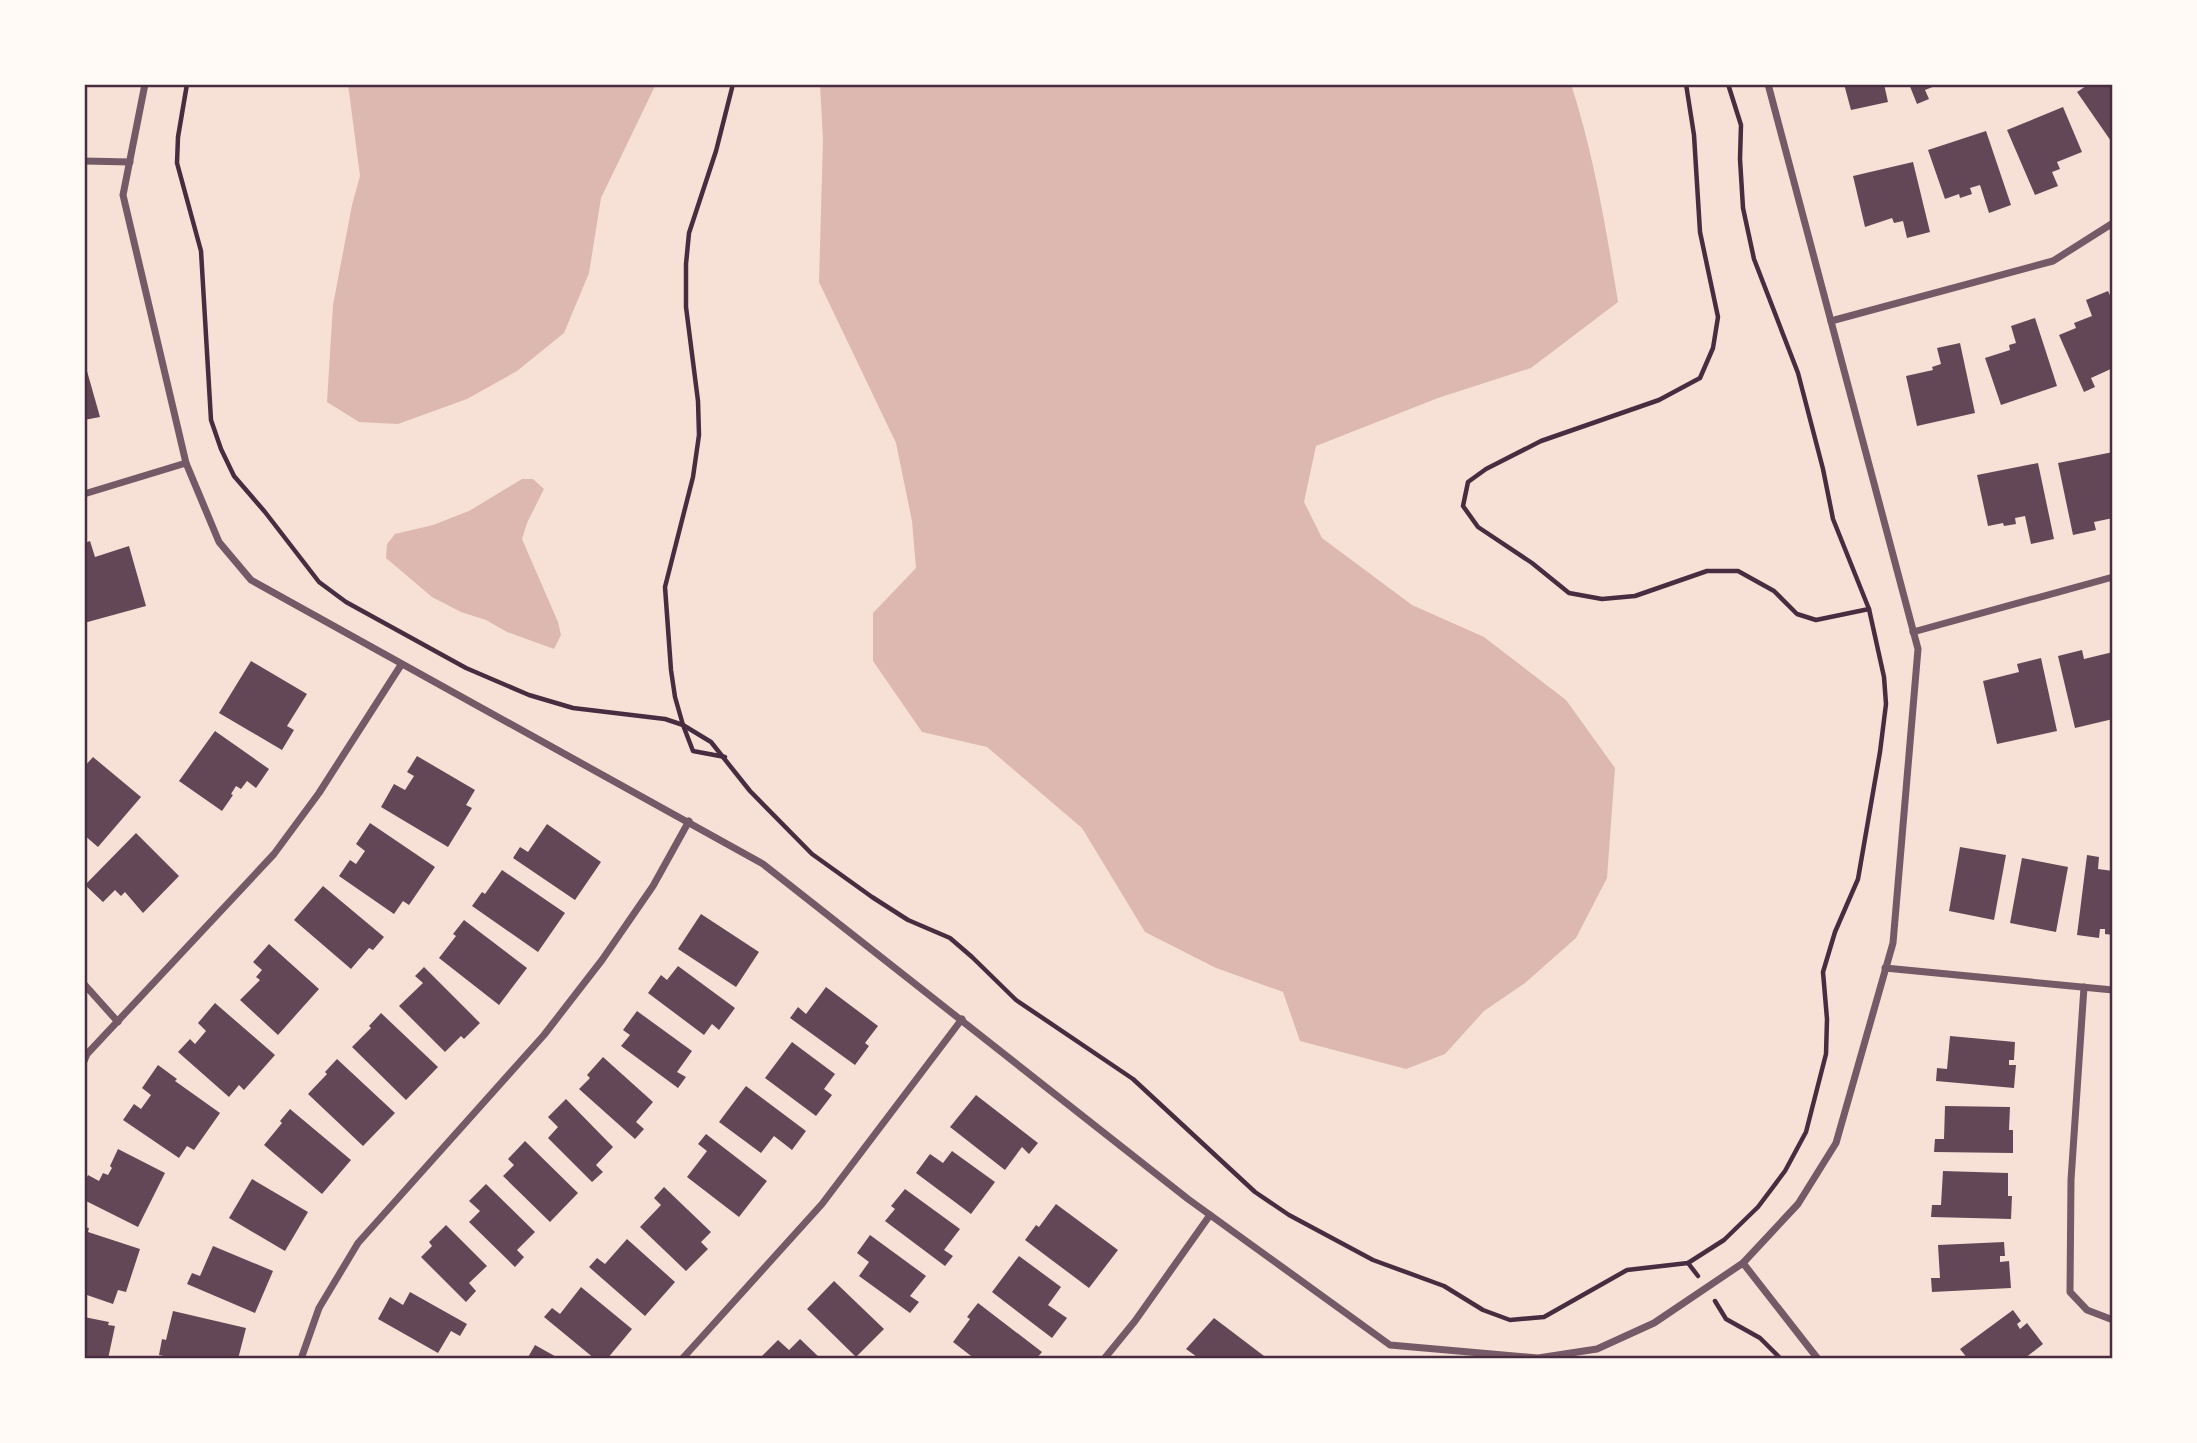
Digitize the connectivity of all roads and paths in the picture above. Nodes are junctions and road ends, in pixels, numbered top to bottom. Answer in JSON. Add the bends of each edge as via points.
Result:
{"nodes":[{"id":1,"x":145,"y":84,"type":"edge"},
{"id":2,"x":187,"y":84,"type":"edge"},
{"id":3,"x":733,"y":84,"type":"edge"},
{"id":4,"x":1686,"y":84,"type":"edge"},
{"id":5,"x":1728,"y":84,"type":"edge"},
{"id":6,"x":1768,"y":84,"type":"edge"},
{"id":7,"x":84,"y":161,"type":"edge"},
{"id":8,"x":130,"y":162,"type":"junction"},
{"id":9,"x":2113,"y":223,"type":"edge"},
{"id":10,"x":1831,"y":321,"type":"junction"},
{"id":11,"x":186,"y":463,"type":"junction"},
{"id":12,"x":84,"y":494,"type":"edge"},
{"id":13,"x":2113,"y":578,"type":"edge"},
{"id":14,"x":1869,"y":609,"type":"junction"},
{"id":15,"x":1913,"y":632,"type":"junction"},
{"id":16,"x":401,"y":665,"type":"junction"},
{"id":17,"x":683,"y":725,"type":"junction"},
{"id":18,"x":725,"y":757,"type":"junction"},
{"id":19,"x":689,"y":821,"type":"junction"},
{"id":20,"x":1885,"y":968,"type":"junction"},
{"id":21,"x":84,"y":984,"type":"edge"},
{"id":22,"x":2084,"y":987,"type":"junction"},
{"id":23,"x":2113,"y":990,"type":"edge"},
{"id":24,"x":962,"y":1019,"type":"junction"},
{"id":25,"x":118,"y":1022,"type":"junction"},
{"id":26,"x":84,"y":1061,"type":"edge"},
{"id":27,"x":1210,"y":1215,"type":"junction"},
{"id":28,"x":1688,"y":1263,"type":"junction"},
{"id":29,"x":1743,"y":1263,"type":"junction"},
{"id":30,"x":1706,"y":1287,"type":"junction"},
{"id":31,"x":2113,"y":1320,"type":"edge"},
{"id":32,"x":1579,"y":1356,"type":"edge"},
{"id":33,"x":301,"y":1359,"type":"edge"},
{"id":34,"x":682,"y":1359,"type":"edge"},
{"id":35,"x":1104,"y":1359,"type":"edge"},
{"id":36,"x":1781,"y":1359,"type":"edge"},
{"id":37,"x":1818,"y":1359,"type":"edge"}],
"edges":[{"from":1,"to":8,"type":"street"},
{"from":2,"to":17,"type":"path","via":[[177,163],[201,251],[211,419],[234,476],[318,582],[346,602],[466,668],[529,695],[573,708]]},
{"from":3,"to":17,"type":"path","via":[[689,233],[686,264],[699,435],[665,587],[671,670]]},
{"from":4,"to":14,"type":"path","via":[[1700,232],[1718,317],[1713,348],[1700,378],[1659,400],[1541,441],[1486,469],[1468,482],[1463,506],[1478,527],[1569,593],[1602,599],[1635,596],[1707,571],[1738,571],[1774,591],[1797,614],[1816,620]]},
{"from":5,"to":14,"type":"path","via":[[1741,125],[1743,208],[1754,258],[1798,373],[1833,519]]},
{"from":6,"to":10,"type":"street"},
{"from":7,"to":8,"type":"street"},
{"from":8,"to":11,"type":"street","via":[[123,195]]},
{"from":9,"to":10,"type":"street","via":[[2053,261]]},
{"from":10,"to":15,"type":"street"},
{"from":11,"to":12,"type":"street"},
{"from":11,"to":16,"type":"street","via":[[219,542],[251,580]]},
{"from":13,"to":15,"type":"street"},
{"from":14,"to":28,"type":"path","via":[[1886,704],[1858,879],[1823,972],[1826,1054],[1806,1132],[1758,1207],[1724,1240]]},
{"from":15,"to":20,"type":"street","via":[[1918,649],[1893,943]]},
{"from":16,"to":19,"type":"street"},
{"from":16,"to":25,"type":"street","via":[[274,854]]},
{"from":17,"to":18,"type":"path"},
{"from":17,"to":18,"type":"path","via":[[693,751]]},
{"from":18,"to":28,"type":"path","via":[[750,792],[812,854],[890,909],[950,939],[1016,1000],[1133,1079],[1255,1192],[1353,1250],[1444,1286],[1510,1320],[1544,1317],[1627,1270]]},
{"from":19,"to":24,"type":"street","via":[[762,864]]},
{"from":19,"to":33,"type":"street","via":[[653,886],[544,1035],[358,1243],[319,1308]]},
{"from":20,"to":22,"type":"street"},
{"from":20,"to":29,"type":"street","via":[[1836,1143],[1798,1204]]},
{"from":21,"to":25,"type":"street"},
{"from":22,"to":23,"type":"street"},
{"from":22,"to":31,"type":"street","via":[[2071,1180],[2070,1292],[2087,1310]]},
{"from":24,"to":27,"type":"street"},
{"from":24,"to":34,"type":"street","via":[[822,1204]]},
{"from":25,"to":26,"type":"street"},
{"from":27,"to":32,"type":"street","via":[[1390,1345],[1538,1358]]},
{"from":27,"to":35,"type":"street"},
{"from":28,"to":30,"type":"path"},
{"from":29,"to":30,"type":"street"},
{"from":29,"to":37,"type":"street"},
{"from":30,"to":32,"type":"street","via":[[1654,1323]]},
{"from":30,"to":36,"type":"path","via":[[1726,1319],[1760,1338]]}]}
